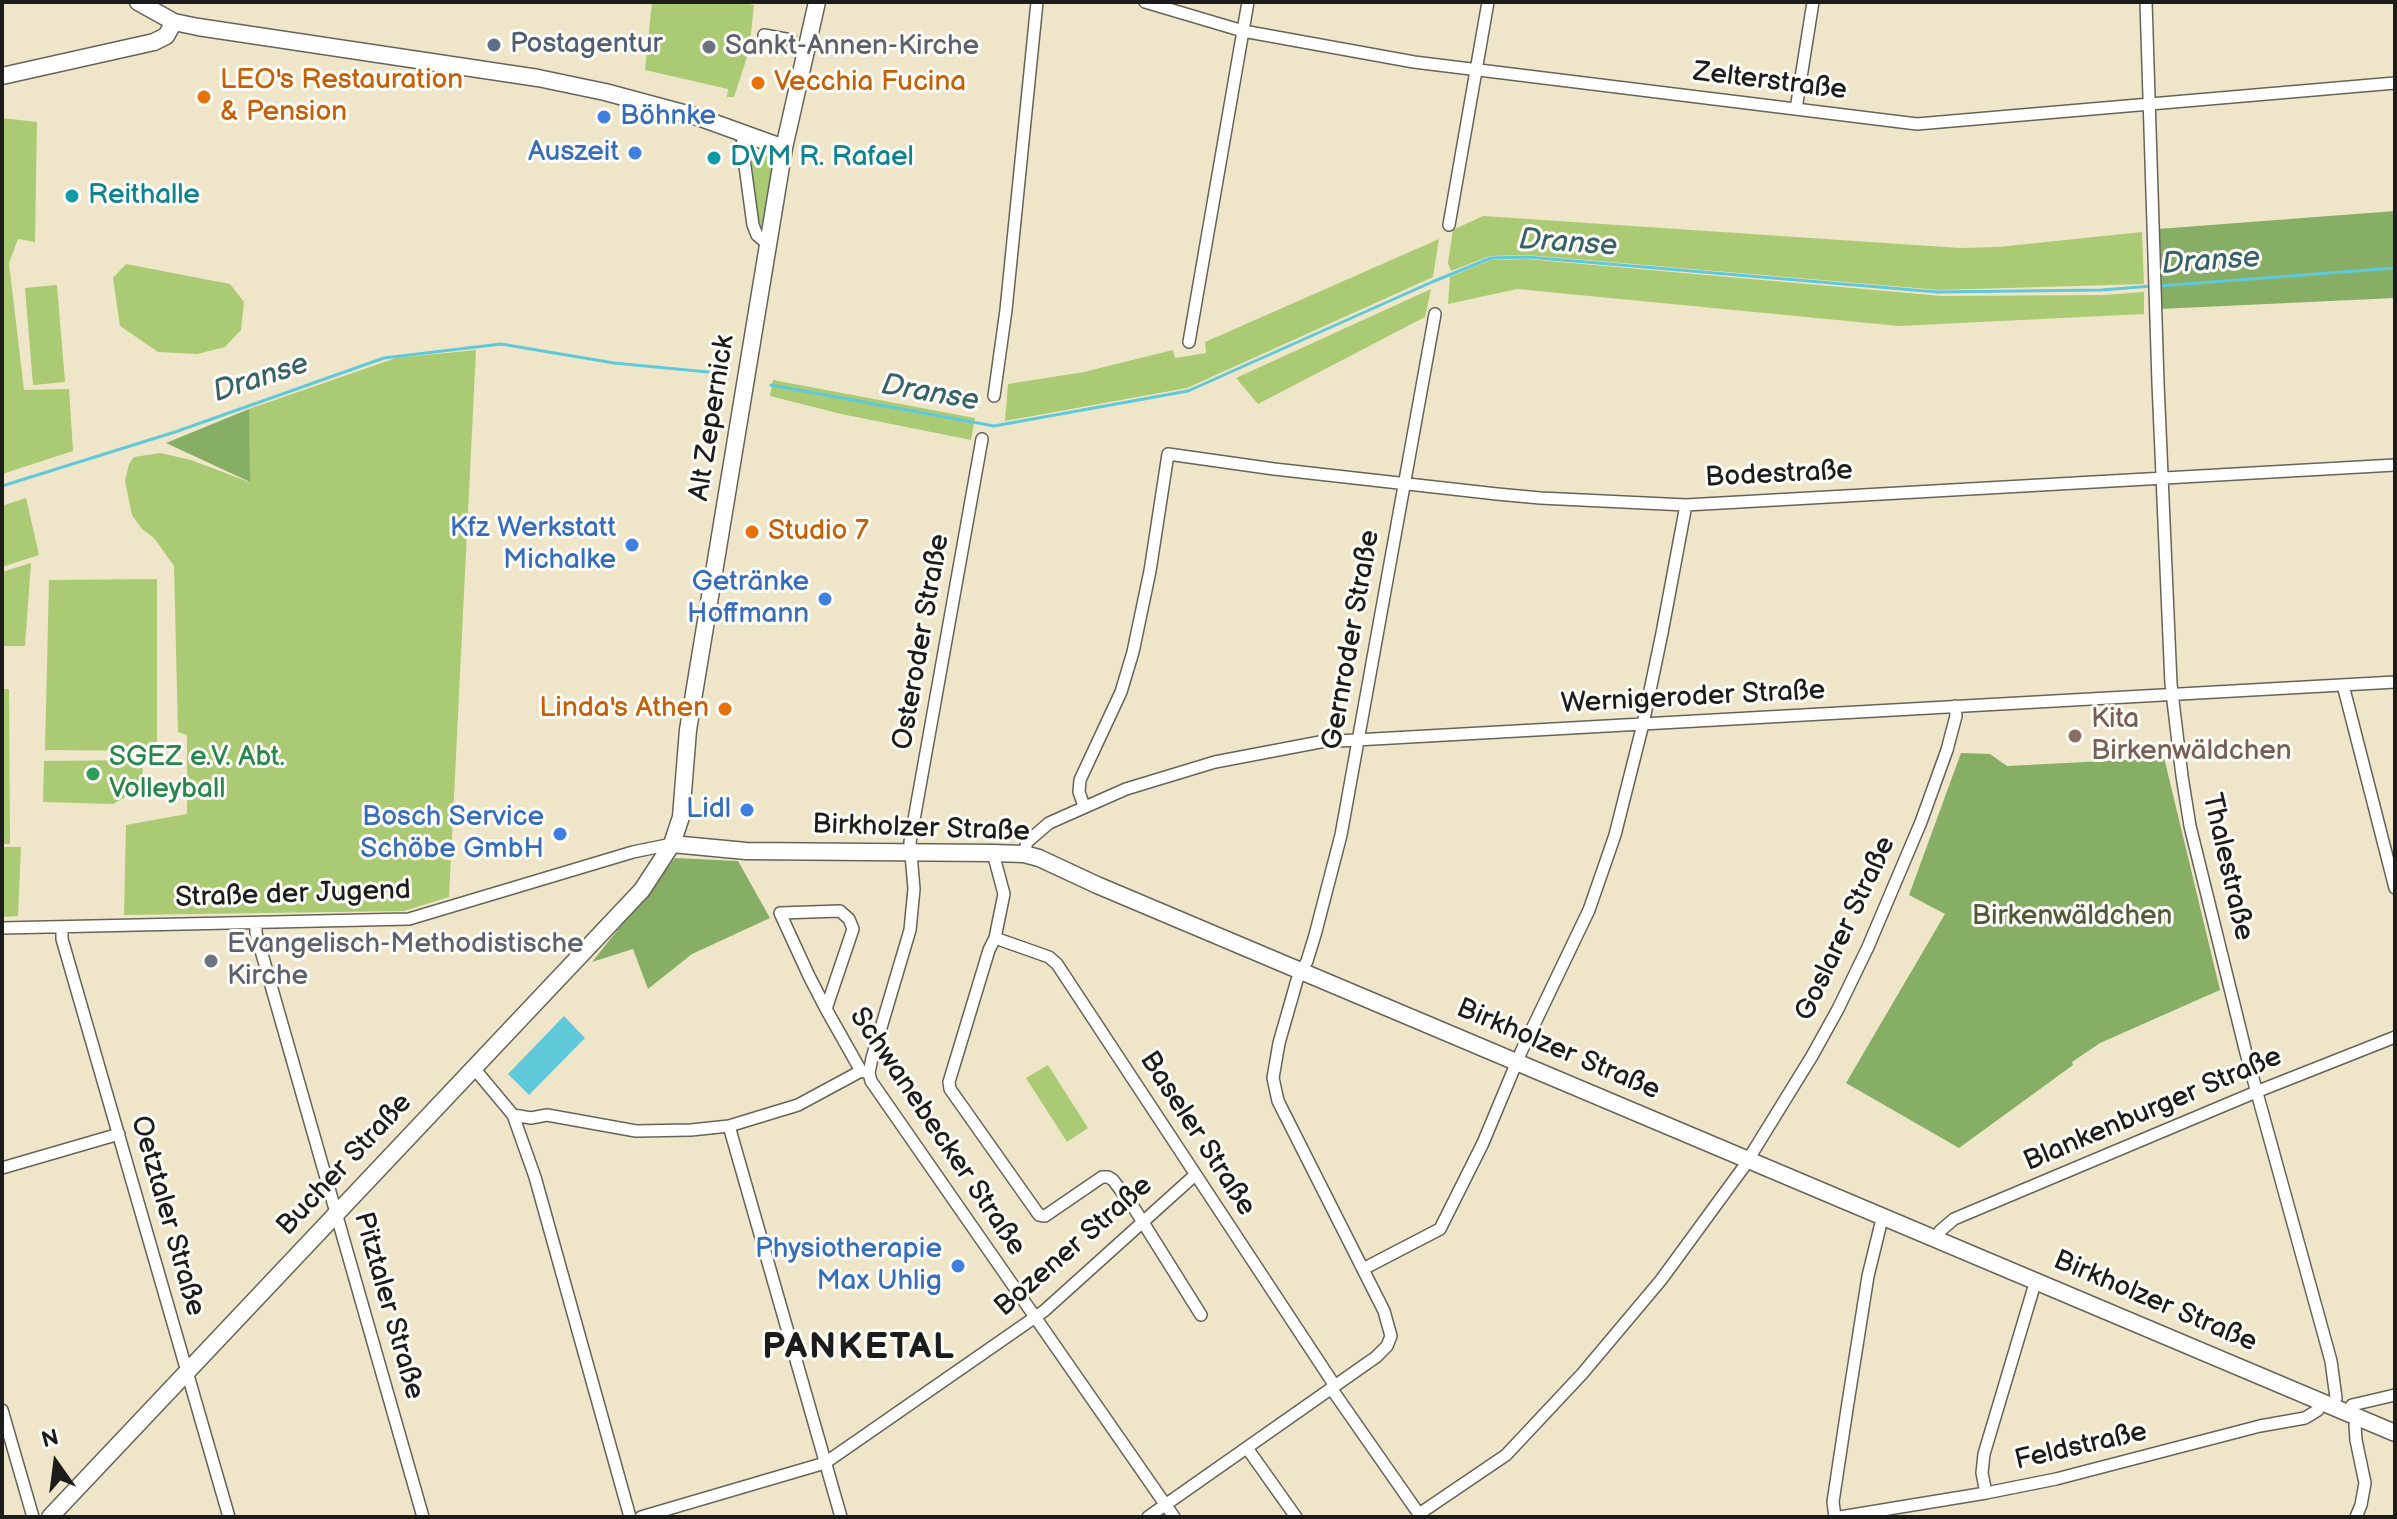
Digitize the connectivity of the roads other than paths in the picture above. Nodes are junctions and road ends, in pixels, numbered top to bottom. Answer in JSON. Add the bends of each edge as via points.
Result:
{"nodes":[{"id":1,"x":138,"y":2,"type":"edge"},
{"id":2,"x":817,"y":2,"type":"edge"},
{"id":3,"x":1037,"y":2,"type":"edge"},
{"id":4,"x":1145,"y":2,"type":"edge"},
{"id":5,"x":1248,"y":2,"type":"edge"},
{"id":6,"x":1488,"y":2,"type":"edge"},
{"id":7,"x":1813,"y":2,"type":"edge"},
{"id":8,"x":2146,"y":2,"type":"edge"},
{"id":9,"x":174,"y":22,"type":"junction"},
{"id":10,"x":1243,"y":31,"type":"junction"},
{"id":11,"x":764,"y":35,"type":"dead end"},
{"id":12,"x":791,"y":40,"type":"dead end"},
{"id":13,"x":1476,"y":69,"type":"junction"},
{"id":14,"x":2,"y":76,"type":"edge"},
{"id":15,"x":2395,"y":83,"type":"edge"},
{"id":16,"x":2149,"y":104,"type":"junction"},
{"id":17,"x":1796,"y":109,"type":"junction"},
{"id":18,"x":745,"y":135,"type":"junction"},
{"id":19,"x":784,"y":148,"type":"junction"},
{"id":20,"x":1449,"y":225,"type":"dead end"},
{"id":21,"x":769,"y":245,"type":"junction"},
{"id":22,"x":1435,"y":314,"type":"dead end"},
{"id":23,"x":1189,"y":342,"type":"dead end"},
{"id":24,"x":994,"y":396,"type":"dead end"},
{"id":25,"x":982,"y":439,"type":"dead end"},
{"id":26,"x":2395,"y":465,"type":"edge"},
{"id":27,"x":2162,"y":477,"type":"junction"},
{"id":28,"x":1403,"y":485,"type":"junction"},
{"id":29,"x":1686,"y":505,"type":"junction"},
{"id":30,"x":2395,"y":682,"type":"edge"},
{"id":31,"x":2343,"y":685,"type":"junction"},
{"id":32,"x":2172,"y":694,"type":"junction"},
{"id":33,"x":1955,"y":706,"type":"junction"},
{"id":34,"x":1643,"y":724,"type":"junction"},
{"id":35,"x":1359,"y":740,"type":"junction"},
{"id":36,"x":1084,"y":806,"type":"junction"},
{"id":37,"x":672,"y":844,"type":"junction"},
{"id":38,"x":910,"y":853,"type":"junction"},
{"id":39,"x":993,"y":853,"type":"junction"},
{"id":40,"x":1024,"y":854,"type":"junction"},
{"id":41,"x":2395,"y":888,"type":"edge"},
{"id":42,"x":256,"y":923,"type":"junction"},
{"id":43,"x":62,"y":927,"type":"junction"},
{"id":44,"x":2,"y":928,"type":"edge"},
{"id":45,"x":995,"y":938,"type":"junction"},
{"id":46,"x":1303,"y":971,"type":"junction"},
{"id":47,"x":826,"y":1009,"type":"junction"},
{"id":48,"x":2395,"y":1037,"type":"edge"},
{"id":49,"x":1517,"y":1061,"type":"junction"},
{"id":50,"x":473,"y":1067,"type":"junction"},
{"id":51,"x":865,"y":1072,"type":"junction"},
{"id":52,"x":2256,"y":1092,"type":"junction"},
{"id":53,"x":513,"y":1115,"type":"junction"},
{"id":54,"x":729,"y":1126,"type":"junction"},
{"id":55,"x":119,"y":1134,"type":"junction"},
{"id":56,"x":1749,"y":1159,"type":"junction"},
{"id":57,"x":2,"y":1168,"type":"edge"},
{"id":58,"x":1195,"y":1175,"type":"junction"},
{"id":59,"x":336,"y":1212,"type":"junction"},
{"id":60,"x":1883,"y":1215,"type":"junction"},
{"id":61,"x":1142,"y":1222,"type":"junction"},
{"id":62,"x":1937,"y":1238,"type":"junction"},
{"id":63,"x":1363,"y":1269,"type":"junction"},
{"id":64,"x":2036,"y":1280,"type":"junction"},
{"id":65,"x":1201,"y":1315,"type":"dead end"},
{"id":66,"x":1035,"y":1318,"type":"junction"},
{"id":67,"x":187,"y":1372,"type":"junction"},
{"id":68,"x":1333,"y":1387,"type":"junction"},
{"id":69,"x":2395,"y":1395,"type":"edge"},
{"id":70,"x":2341,"y":1409,"type":"junction"},
{"id":71,"x":2,"y":1410,"type":"edge"},
{"id":72,"x":2395,"y":1433,"type":"edge"},
{"id":73,"x":1247,"y":1448,"type":"junction"},
{"id":74,"x":825,"y":1463,"type":"junction"},
{"id":75,"x":1986,"y":1493,"type":"junction"},
{"id":76,"x":1166,"y":1505,"type":"junction"},
{"id":77,"x":1420,"y":1515,"type":"edge"},
{"id":78,"x":33,"y":1517,"type":"edge"},
{"id":79,"x":50,"y":1517,"type":"edge"},
{"id":80,"x":229,"y":1517,"type":"edge"},
{"id":81,"x":423,"y":1517,"type":"edge"},
{"id":82,"x":630,"y":1517,"type":"edge"},
{"id":83,"x":641,"y":1517,"type":"edge"},
{"id":84,"x":841,"y":1517,"type":"edge"},
{"id":85,"x":1148,"y":1517,"type":"edge"},
{"id":86,"x":1174,"y":1517,"type":"edge"},
{"id":87,"x":1296,"y":1517,"type":"edge"},
{"id":88,"x":1838,"y":1517,"type":"edge"},
{"id":89,"x":2356,"y":1517,"type":"edge"}],
"edges":[{"from":1,"to":9,"type":"street"},
{"from":2,"to":19,"type":"street","name":"Alt Zepernick"},
{"from":3,"to":24,"type":"street"},
{"from":4,"to":10,"type":"street","name":"Zelterstraße"},
{"from":5,"to":10,"type":"street"},
{"from":6,"to":13,"type":"street"},
{"from":7,"to":17,"type":"street"},
{"from":8,"to":16,"type":"street","name":"Thalestraße"},
{"from":9,"to":14,"type":"street","via":[[166,36],[154,42]]},
{"from":9,"to":18,"type":"street","via":[[556,82],[659,105]]},
{"from":10,"to":13,"type":"street","name":"Zelterstraße"},
{"from":10,"to":23,"type":"street"},
{"from":11,"to":12,"type":"street"},
{"from":13,"to":17,"type":"street","name":"Zelterstraße"},
{"from":13,"to":20,"type":"street"},
{"from":15,"to":16,"type":"street","name":"Zelterstraße"},
{"from":16,"to":17,"type":"street","name":"Zelterstraße","via":[[1917,124]]},
{"from":16,"to":27,"type":"street","name":"Thalestraße"},
{"from":18,"to":19,"type":"street"},
{"from":18,"to":21,"type":"street","via":[[753,225]]},
{"from":19,"to":21,"type":"street","name":"Alt Zepernick"},
{"from":21,"to":37,"type":"street","name":"Alt Zepernick","via":[[688,730],[681,817]]},
{"from":22,"to":28,"type":"street","name":"Gernroder Straße"},
{"from":25,"to":38,"type":"street","name":"Osteroder Straße"},
{"from":26,"to":27,"type":"street","name":"Bodestraße"},
{"from":27,"to":29,"type":"street","name":"Bodestraße"},
{"from":27,"to":32,"type":"street","name":"Thalestraße"},
{"from":28,"to":29,"type":"street","name":"Bodestraße"},
{"from":28,"to":35,"type":"street","name":"Gernroder Straße"},
{"from":28,"to":36,"type":"street","name":"Bodestraße","via":[[1168,454],[1133,652],[1121,692],[1080,780]]},
{"from":29,"to":34,"type":"street"},
{"from":30,"to":31,"type":"street","name":"Wernigeroder Straße"},
{"from":31,"to":32,"type":"street","name":"Wernigeroder Straße"},
{"from":31,"to":41,"type":"street"},
{"from":32,"to":33,"type":"street","name":"Wernigeroder Straße"},
{"from":32,"to":52,"type":"street","name":"Thalestraße","via":[[2190,826]]},
{"from":33,"to":34,"type":"street","name":"Wernigeroder Straße"},
{"from":33,"to":56,"type":"street","name":"Goslarer Straße","via":[[1947,750],[1878,926],[1838,1009]]},
{"from":34,"to":35,"type":"street","name":"Wernigeroder Straße"},
{"from":34,"to":49,"type":"street","via":[[1615,835],[1589,910]]},
{"from":35,"to":36,"type":"street","name":"Wernigeroder Straße","via":[[1215,762]]},
{"from":35,"to":46,"type":"street","name":"Gernroder Straße","via":[[1332,873]]},
{"from":36,"to":40,"type":"street","name":"Wernigeroder Straße","via":[[1035,833]]},
{"from":37,"to":38,"type":"street","name":"Birkholzer Straße","via":[[746,851]]},
{"from":37,"to":42,"type":"street","name":"Straße der Jugend","via":[[409,919]]},
{"from":37,"to":50,"type":"street","name":"Bucher Straße","via":[[642,890]]},
{"from":38,"to":39,"type":"street","name":"Birkholzer Straße"},
{"from":38,"to":51,"type":"street","name":"Osteroder Straße","via":[[910,930]]},
{"from":39,"to":40,"type":"street","name":"Birkholzer Straße"},
{"from":39,"to":45,"type":"street","via":[[1004,894]]},
{"from":40,"to":46,"type":"street","name":"Birkholzer Straße"},
{"from":42,"to":43,"type":"street","name":"Straße der Jugend"},
{"from":42,"to":59,"type":"street","name":"Pitztaler Straße"},
{"from":43,"to":44,"type":"street","name":"Straße der Jugend"},
{"from":43,"to":55,"type":"street","name":"Oetztaler Straße"},
{"from":45,"to":58,"type":"street","name":"Baseler Straße","via":[[1057,964]]},
{"from":45,"to":61,"type":"street","via":[[950,1089],[1039,1215],[1108,1177]]},
{"from":46,"to":49,"type":"street","name":"Birkholzer Straße"},
{"from":46,"to":63,"type":"street","name":"Gernroder Straße","via":[[1274,1065],[1275,1089]]},
{"from":47,"to":47,"type":"street","name":"Schwanebecker Straße","via":[[809,976],[780,913],[840,911],[849,919],[853,929]]},
{"from":47,"to":51,"type":"street","name":"Schwanebecker Straße"},
{"from":48,"to":52,"type":"street","name":"Blankenburger Straße"},
{"from":49,"to":56,"type":"street","name":"Birkholzer Straße"},
{"from":49,"to":63,"type":"street","via":[[1440,1229]]},
{"from":50,"to":53,"type":"street"},
{"from":50,"to":59,"type":"street","name":"Bucher Straße"},
{"from":51,"to":54,"type":"street","via":[[798,1105]]},
{"from":51,"to":66,"type":"street","name":"Schwanebecker Straße"},
{"from":52,"to":62,"type":"street","name":"Blankenburger Straße","via":[[1954,1219]]},
{"from":52,"to":70,"type":"street","name":"Thalestraße"},
{"from":53,"to":54,"type":"street","via":[[547,1115],[636,1131]]},
{"from":53,"to":82,"type":"street"},
{"from":54,"to":74,"type":"street"},
{"from":55,"to":57,"type":"street"},
{"from":55,"to":67,"type":"street","name":"Oetztaler Straße"},
{"from":56,"to":60,"type":"street","name":"Birkholzer Straße"},
{"from":56,"to":77,"type":"street","name":"Goslarer Straße","via":[[1603,1351],[1502,1458]]},
{"from":58,"to":61,"type":"street","name":"Bozener Straße"},
{"from":58,"to":68,"type":"street","name":"Baseler Straße"},
{"from":59,"to":67,"type":"street","name":"Bucher Straße"},
{"from":59,"to":81,"type":"street","name":"Pitztaler Straße"},
{"from":60,"to":62,"type":"street","name":"Birkholzer Straße"},
{"from":60,"to":88,"type":"street","via":[[1868,1276],[1833,1502]]},
{"from":61,"to":65,"type":"street"},
{"from":61,"to":66,"type":"street","name":"Bozener Straße"},
{"from":62,"to":64,"type":"street","name":"Birkholzer Straße"},
{"from":63,"to":68,"type":"street","name":"Gernroder Straße","via":[[1391,1336],[1376,1357]]},
{"from":64,"to":70,"type":"street","name":"Birkholzer Straße"},
{"from":64,"to":75,"type":"street","via":[[1984,1454]]},
{"from":66,"to":74,"type":"street","name":"Bozener Straße"},
{"from":66,"to":76,"type":"street","name":"Schwanebecker Straße"},
{"from":67,"to":79,"type":"street","name":"Bucher Straße"},
{"from":67,"to":80,"type":"street","name":"Oetztaler Straße"},
{"from":68,"to":73,"type":"street"},
{"from":68,"to":77,"type":"street","name":"Baseler Straße"},
{"from":69,"to":70,"type":"street","name":"Feldstraße"},
{"from":70,"to":72,"type":"street","name":"Birkholzer Straße"},
{"from":70,"to":75,"type":"street","name":"Feldstraße","via":[[2318,1410],[2305,1418]]},
{"from":70,"to":89,"type":"street","name":"Thalestraße","via":[[2355,1425],[2365,1483]]},
{"from":71,"to":78,"type":"street"},
{"from":73,"to":76,"type":"street"},
{"from":73,"to":87,"type":"street"},
{"from":74,"to":83,"type":"street","name":"Bozener Straße"},
{"from":74,"to":84,"type":"street"},
{"from":75,"to":88,"type":"street","name":"Feldstraße"},
{"from":76,"to":85,"type":"street"},
{"from":76,"to":86,"type":"street","name":"Schwanebecker Straße"}]}
